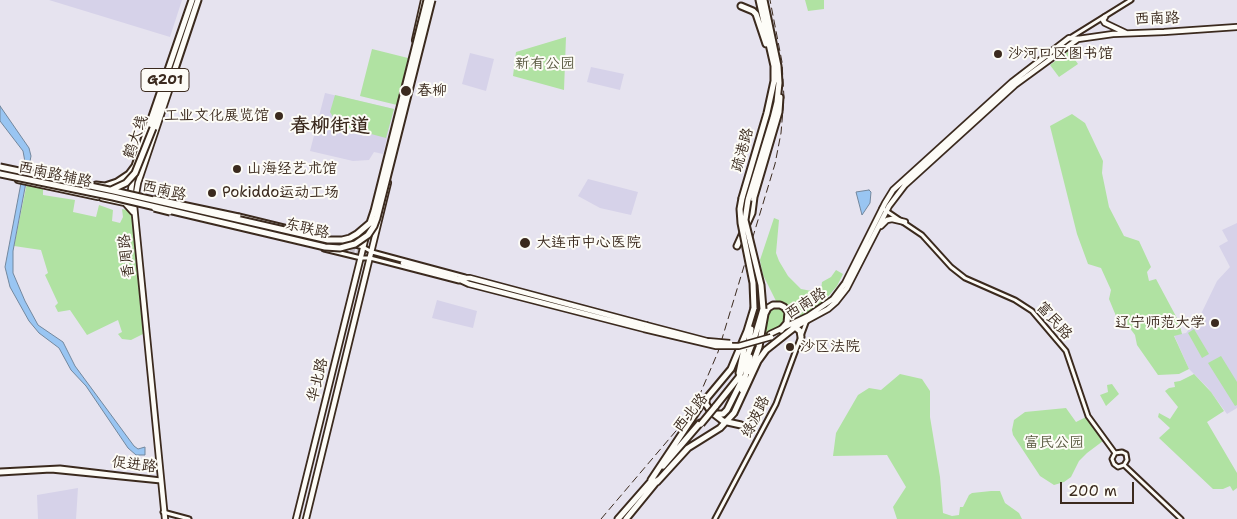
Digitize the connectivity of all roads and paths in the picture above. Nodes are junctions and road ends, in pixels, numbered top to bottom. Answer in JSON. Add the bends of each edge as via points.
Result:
{"nodes":[{"id":1,"x":192,"y":0,"type":"edge"},
{"id":2,"x":198,"y":0,"type":"edge"},
{"id":3,"x":426,"y":0,"type":"edge"},
{"id":4,"x":433,"y":0,"type":"edge"},
{"id":5,"x":759,"y":0,"type":"edge"},
{"id":6,"x":764,"y":0,"type":"edge"},
{"id":7,"x":1130,"y":0,"type":"edge"},
{"id":8,"x":741,"y":6,"type":"dead end"},
{"id":9,"x":1105,"y":17,"type":"junction"},
{"id":10,"x":1237,"y":27,"type":"edge"},
{"id":11,"x":1083,"y":31,"type":"junction"},
{"id":12,"x":1128,"y":33,"type":"junction"},
{"id":13,"x":1069,"y":38,"type":"junction"},
{"id":14,"x":1078,"y":39,"type":"junction"},
{"id":15,"x":770,"y":50,"type":"junction"},
{"id":16,"x":175,"y":69,"type":"junction"},
{"id":17,"x":779,"y":76,"type":"junction"},
{"id":18,"x":138,"y":160,"type":"junction"},
{"id":19,"x":0,"y":171,"type":"edge"},
{"id":20,"x":28,"y":180,"type":"junction"},
{"id":21,"x":138,"y":183,"type":"junction"},
{"id":22,"x":101,"y":186,"type":"junction"},
{"id":23,"x":114,"y":194,"type":"junction"},
{"id":24,"x":98,"y":197,"type":"junction"},
{"id":25,"x":134,"y":199,"type":"junction"},
{"id":26,"x":745,"y":199,"type":"junction"},
{"id":27,"x":147,"y":201,"type":"junction"},
{"id":28,"x":884,"y":210,"type":"junction"},
{"id":29,"x":134,"y":213,"type":"junction"},
{"id":30,"x":240,"y":216,"type":"junction"},
{"id":31,"x":905,"y":222,"type":"junction"},
{"id":32,"x":246,"y":223,"type":"junction"},
{"id":33,"x":284,"y":226,"type":"junction"},
{"id":34,"x":274,"y":230,"type":"junction"},
{"id":35,"x":263,"y":234,"type":"junction"},
{"id":36,"x":282,"y":238,"type":"junction"},
{"id":37,"x":872,"y":240,"type":"junction"},
{"id":38,"x":319,"y":242,"type":"tunnel mouth"},
{"id":39,"x":737,"y":246,"type":"dead end"},
{"id":40,"x":363,"y":247,"type":"junction"},
{"id":41,"x":372,"y":252,"type":"junction"},
{"id":42,"x":361,"y":258,"type":"junction"},
{"id":43,"x":370,"y":258,"type":"junction"},
{"id":44,"x":403,"y":264,"type":"tunnel mouth"},
{"id":45,"x":470,"y":281,"type":"junction"},
{"id":46,"x":754,"y":308,"type":"junction"},
{"id":47,"x":763,"y":309,"type":"junction"},
{"id":48,"x":807,"y":320,"type":"junction"},
{"id":49,"x":795,"y":327,"type":"junction"},
{"id":50,"x":781,"y":330,"type":"junction"},
{"id":51,"x":747,"y":331,"type":"junction"},
{"id":52,"x":770,"y":336,"type":"junction"},
{"id":53,"x":801,"y":337,"type":"junction"},
{"id":54,"x":738,"y":373,"type":"junction"},
{"id":55,"x":747,"y":373,"type":"junction"},
{"id":56,"x":742,"y":391,"type":"junction"},
{"id":57,"x":706,"y":398,"type":"junction"},
{"id":58,"x":739,"y":403,"type":"junction"},
{"id":59,"x":715,"y":406,"type":"junction"},
{"id":60,"x":734,"y":413,"type":"junction"},
{"id":61,"x":713,"y":414,"type":"junction"},
{"id":62,"x":726,"y":422,"type":"junction"},
{"id":63,"x":1115,"y":453,"type":"junction"},
{"id":64,"x":1124,"y":466,"type":"junction"},
{"id":65,"x":0,"y":472,"type":"edge"},
{"id":66,"x":160,"y":480,"type":"junction"},
{"id":67,"x":654,"y":481,"type":"junction"},
{"id":68,"x":164,"y":512,"type":"junction"},
{"id":69,"x":164,"y":519,"type":"edge"},
{"id":70,"x":189,"y":519,"type":"edge"},
{"id":71,"x":296,"y":519,"type":"edge"},
{"id":72,"x":306,"y":519,"type":"edge"},
{"id":73,"x":618,"y":519,"type":"edge"},
{"id":74,"x":626,"y":519,"type":"edge"},
{"id":75,"x":715,"y":519,"type":"edge"},
{"id":76,"x":1181,"y":519,"type":"edge"}],
"edges":[{"from":1,"to":18,"type":"highway","name":"香周路","number":"G201"},
{"from":2,"to":16,"type":"highway","name":"香周路","number":"G201"},
{"from":3,"to":25,"type":"highway","name":"东联路","bridge":true,"via":[[374,211],[370,223],[358,234],[346,239],[328,240]]},
{"from":3,"to":40,"type":"main road","name":"华北路"},
{"from":4,"to":25,"type":"highway","name":"东联路","bridge":true,"via":[[377,218],[360,242],[345,247],[325,247]]},
{"from":4,"to":41,"type":"main road","name":"华北路"},
{"from":5,"to":15,"type":"highway","name":"疏港路"},
{"from":6,"to":17,"type":"highway"},
{"from":7,"to":9,"type":"main road"},
{"from":8,"to":15,"type":"highway","via":[[756,14]]},
{"from":9,"to":11,"type":"main road"},
{"from":9,"to":12,"type":"main road","via":[[1105,23]]},
{"from":10,"to":12,"type":"main road","name":"西南路"},
{"from":11,"to":13,"type":"main road"},
{"from":11,"to":14,"type":"main road"},
{"from":12,"to":14,"type":"main road","name":"西南路"},
{"from":13,"to":14,"type":"main road","name":"西南路"},
{"from":13,"to":28,"type":"main road","name":"西南路","via":[[1012,82],[893,190]]},
{"from":14,"to":28,"type":"main road","name":"西南路","via":[[1015,85],[901,189]]},
{"from":15,"to":26,"type":"highway","name":"疏港路","via":[[774,81]]},
{"from":16,"to":20,"type":"highway","name":"鹤大线","number":"G201","bridge":true,"via":[[138,169],[126,183],[102,192]]},
{"from":16,"to":21,"type":"main road","name":"香周路"},
{"from":17,"to":26,"type":"highway","via":[[775,110]]},
{"from":17,"to":39,"type":"highway","via":[[779,112],[752,213]]},
{"from":18,"to":22,"type":"highway","name":"鹤大线","number":"G201","via":[[121,180]]},
{"from":18,"to":25,"type":"main road","name":"香周路","via":[[132,178]]},
{"from":19,"to":20,"type":"highway","number":"G201","bridge":true},
{"from":19,"to":22,"type":"highway","bridge":true,"via":[[16,168]]},
{"from":19,"to":25,"type":"highway","name":"东联路","bridge":true},
{"from":20,"to":24,"type":"main road","name":"西南路辅路"},
{"from":21,"to":25,"type":"main road","name":"香周路"},
{"from":21,"to":27,"type":"main road"},
{"from":22,"to":23,"type":"main road"},
{"from":22,"to":24,"type":"highway"},
{"from":23,"to":24,"type":"main road","name":"西南路辅路"},
{"from":23,"to":25,"type":"main road","name":"西南路辅路"},
{"from":24,"to":29,"type":"main road","via":[[125,203]]},
{"from":25,"to":27,"type":"main road","name":"西南路"},
{"from":25,"to":29,"type":"main road","name":"香周路"},
{"from":25,"to":30,"type":"main road","name":"西南路","bridge":true,"via":[[160,199]]},
{"from":25,"to":35,"type":"main road","name":"西南路","bridge":true,"via":[[157,210]]},
{"from":26,"to":46,"type":"highway","name":"疏港路","bridge":true,"via":[[740,209],[741,223],[753,283]]},
{"from":26,"to":47,"type":"highway","bridge":true,"via":[[745,220],[761,285]]},
{"from":27,"to":29,"type":"main road"},
{"from":27,"to":32,"type":"main road","name":"西南路"},
{"from":27,"to":34,"type":"main road","name":"西南路"},
{"from":28,"to":31,"type":"main road","name":"富民路"},
{"from":28,"to":37,"type":"main road","name":"西南路"},
{"from":28,"to":50,"type":"main road","name":"西南路","via":[[845,283],[832,299]]},
{"from":29,"to":66,"type":"main road","name":"香周路"},
{"from":30,"to":32,"type":"main road"},
{"from":30,"to":33,"type":"main road","name":"西南路"},
{"from":31,"to":37,"type":"main road","via":[[887,220]]},
{"from":31,"to":63,"type":"main road","name":"富民路","via":[[928,240],[951,267],[977,284],[1032,311],[1066,351],[1088,416]]},
{"from":32,"to":34,"type":"main road","name":"西南路"},
{"from":33,"to":34,"type":"main road"},
{"from":33,"to":40,"type":"main road","name":"西南路"},
{"from":34,"to":35,"type":"main road"},
{"from":34,"to":36,"type":"main road"},
{"from":34,"to":38,"type":"main road","name":"西南路"},
{"from":35,"to":36,"type":"main road","name":"西南路"},
{"from":36,"to":42,"type":"main road","name":"西南路"},
{"from":37,"to":48,"type":"main road","name":"西南路","via":[[847,288],[828,308]]},
{"from":40,"to":41,"type":"main road","name":"西南路"},
{"from":40,"to":42,"type":"main road","name":"华北路"},
{"from":41,"to":43,"type":"main road","name":"华北路"},
{"from":41,"to":45,"type":"main road","name":"西南路"},
{"from":42,"to":43,"type":"main road","name":"西南路"},
{"from":42,"to":71,"type":"main road","name":"华北路"},
{"from":43,"to":45,"type":"main road","name":"西南路"},
{"from":43,"to":72,"type":"main road","name":"华北路"},
{"from":44,"to":45,"type":"main road","name":"西南路"},
{"from":45,"to":52,"type":"main road","name":"西南路","bridge":true,"via":[[716,346],[739,346]]},
{"from":46,"to":51,"type":"highway"},
{"from":46,"to":54,"type":"highway","name":"西北路","via":[[748,347]]},
{"from":47,"to":55,"type":"highway"},
{"from":47,"to":59,"type":"highway","name":"西北路","via":[[739,377]]},
{"from":48,"to":49,"type":"main road","name":"西南路"},
{"from":48,"to":53,"type":"main road","name":"绿波路"},
{"from":49,"to":52,"type":"main road","name":"西南路"},
{"from":49,"to":53,"type":"highway"},
{"from":49,"to":58,"type":"highway","via":[[762,355]]},
{"from":50,"to":52,"type":"main road","name":"西南路"},
{"from":50,"to":56,"type":"highway","via":[[788,323],[788,312],[780,305],[773,305],[765,314],[758,347]]},
{"from":51,"to":54,"type":"highway"},
{"from":51,"to":57,"type":"highway","via":[[731,369]]},
{"from":53,"to":75,"type":"main road","name":"绿波路","via":[[776,404]]},
{"from":54,"to":59,"type":"highway","name":"西北路"},
{"from":55,"to":56,"type":"highway"},
{"from":55,"to":61,"type":"highway","via":[[727,410],[723,414]]},
{"from":56,"to":58,"type":"highway"},
{"from":57,"to":61,"type":"highway"},
{"from":57,"to":67,"type":"highway"},
{"from":58,"to":60,"type":"highway"},
{"from":59,"to":67,"type":"highway","name":"西北路","bridge":true},
{"from":60,"to":62,"type":"highway"},
{"from":60,"to":62,"type":"highway","via":[[734,418],[741,425]]},
{"from":61,"to":62,"type":"highway"},
{"from":62,"to":67,"type":"highway","via":[[688,448]]},
{"from":63,"to":64,"type":"main road","via":[[1114,464]]},
{"from":63,"to":64,"type":"main road","via":[[1126,454],[1128,460]]},
{"from":64,"to":76,"type":"main road"},
{"from":65,"to":66,"type":"main road","name":"促进路","via":[[52,468]]},
{"from":66,"to":68,"type":"main road","name":"香周路"},
{"from":67,"to":73,"type":"highway","name":"西北路"},
{"from":67,"to":74,"type":"highway","name":"西北路"},
{"from":68,"to":69,"type":"main road","name":"香周路"},
{"from":68,"to":70,"type":"main road"}]}
